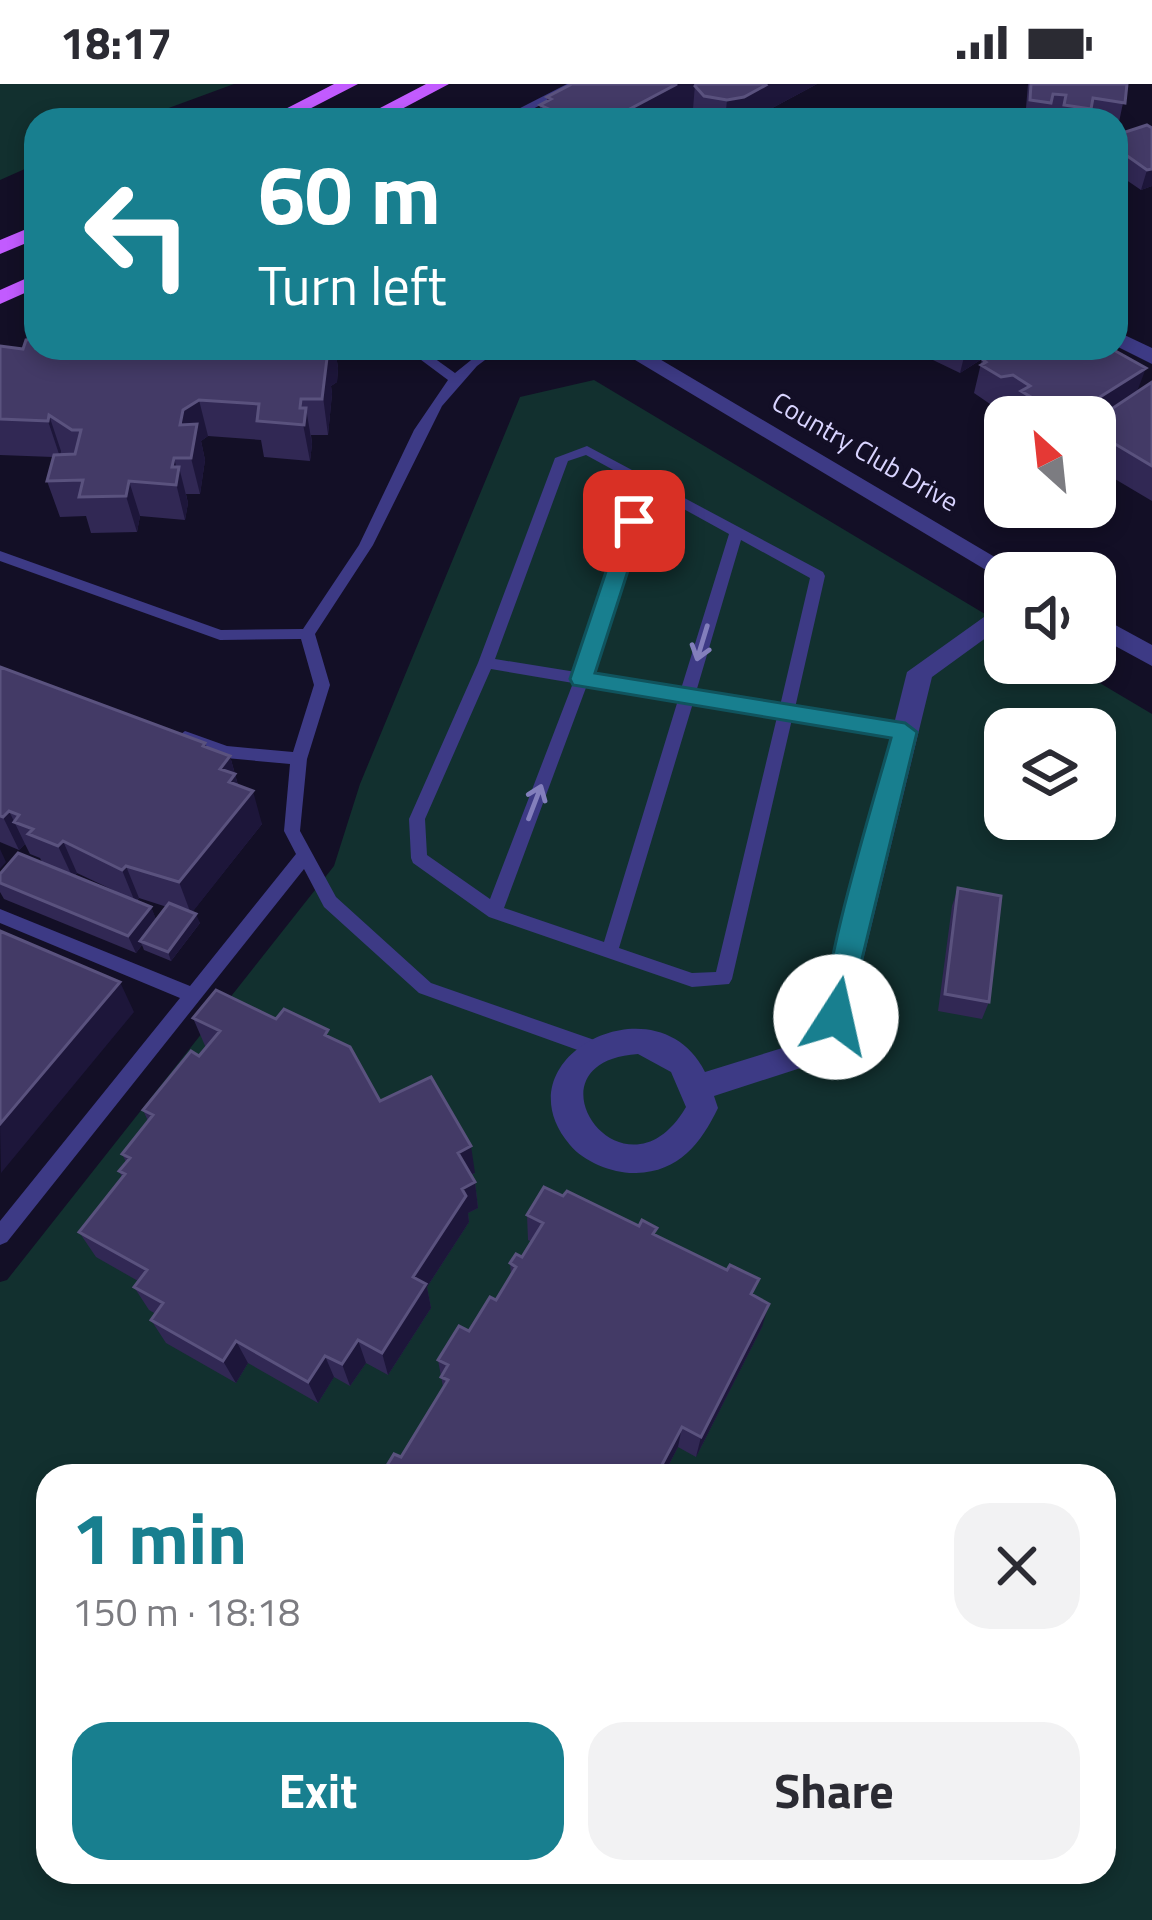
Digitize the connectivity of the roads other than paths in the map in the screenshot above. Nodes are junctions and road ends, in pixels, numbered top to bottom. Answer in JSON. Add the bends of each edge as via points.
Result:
{"nodes":[{"id":1,"x":349,"y":84,"type":"edge"},
{"id":2,"x":440,"y":84,"type":"edge"},
{"id":3,"x":575,"y":84,"type":"edge"},
{"id":4,"x":298,"y":108,"type":"edge"},
{"id":5,"x":391,"y":108,"type":"edge"},
{"id":6,"x":527,"y":108,"type":"edge"},
{"id":7,"x":429,"y":360,"type":"edge"},
{"id":8,"x":473,"y":360,"type":"edge"},
{"id":9,"x":646,"y":360,"type":"edge"},
{"id":10,"x":458,"y":380,"type":"junction"},
{"id":11,"x":646,"y":482,"type":"junction"},
{"id":12,"x":737,"y":531,"type":"junction"},
{"id":13,"x":0,"y":556,"type":"edge"},
{"id":14,"x":984,"y":558,"type":"edge"},
{"id":15,"x":984,"y":625,"type":"edge"},
{"id":16,"x":307,"y":634,"type":"junction"},
{"id":17,"x":1116,"y":636,"type":"edge"},
{"id":18,"x":1152,"y":657,"type":"edge"},
{"id":19,"x":486,"y":663,"type":"junction"},
{"id":20,"x":582,"y":679,"type":"junction"},
{"id":21,"x":686,"y":695,"type":"junction"},
{"id":22,"x":788,"y":712,"type":"junction"},
{"id":23,"x":164,"y":730,"type":"edge"},
{"id":24,"x":905,"y":732,"type":"junction"},
{"id":25,"x":299,"y":759,"type":"junction"},
{"id":26,"x":305,"y":855,"type":"junction"},
{"id":27,"x":494,"y":911,"type":"junction"},
{"id":28,"x":0,"y":916,"type":"edge"},
{"id":29,"x":608,"y":953,"type":"junction"},
{"id":30,"x":193,"y":995,"type":"junction"},
{"id":31,"x":597,"y":1049,"type":"junction"},
{"id":32,"x":697,"y":1088,"type":"junction"},
{"id":33,"x":0,"y":1236,"type":"edge"}],
"edges":[{"from":1,"to":4,"type":"main road"},
{"from":2,"to":5,"type":"main road"},
{"from":3,"to":6,"type":"lane"},
{"from":7,"to":10,"type":"lane"},
{"from":8,"to":10,"type":"lane"},
{"from":9,"to":14,"type":"street","name":"Country Club Drive"},
{"from":10,"to":16,"type":"lane","via":[[419,433],[371,535]]},
{"from":11,"to":12,"type":"lane"},
{"from":11,"to":19,"type":"lane","via":[[587,450],[562,458]]},
{"from":11,"to":20,"type":"lane"},
{"from":12,"to":21,"type":"lane","one_way":true},
{"from":12,"to":22,"type":"lane","via":[[818,575]]},
{"from":13,"to":16,"type":"lane","via":[[220,635]]},
{"from":15,"to":24,"type":"street","via":[[920,672]]},
{"from":16,"to":25,"type":"lane","via":[[322,685]]},
{"from":17,"to":18,"type":"street"},
{"from":19,"to":20,"type":"lane"},
{"from":19,"to":27,"type":"lane","via":[[417,819],[419,858]]},
{"from":20,"to":21,"type":"lane"},
{"from":27,"to":20,"type":"lane","one_way":true},
{"from":21,"to":22,"type":"lane"},
{"from":21,"to":29,"type":"lane"},
{"from":22,"to":24,"type":"lane"},
{"from":22,"to":29,"type":"lane","via":[[723,979],[692,980]]},
{"from":23,"to":25,"type":"lane","via":[[226,752]]},
{"from":24,"to":32,"type":"street","via":[[836,1017],[802,1054]]},
{"from":25,"to":26,"type":"lane","via":[[292,831]]},
{"from":26,"to":30,"type":"lane"},
{"from":26,"to":31,"type":"lane","via":[[330,902],[425,988]]},
{"from":27,"to":29,"type":"lane"},
{"from":28,"to":30,"type":"lane"},
{"from":30,"to":33,"type":"lane"},
{"from":31,"to":32,"type":"street","via":[[660,1045],[692,1070]]},
{"from":31,"to":32,"type":"street","via":[[570,1078],[568,1116],[596,1149],[617,1158],[663,1155],[683,1144],[702,1108]]}]}
